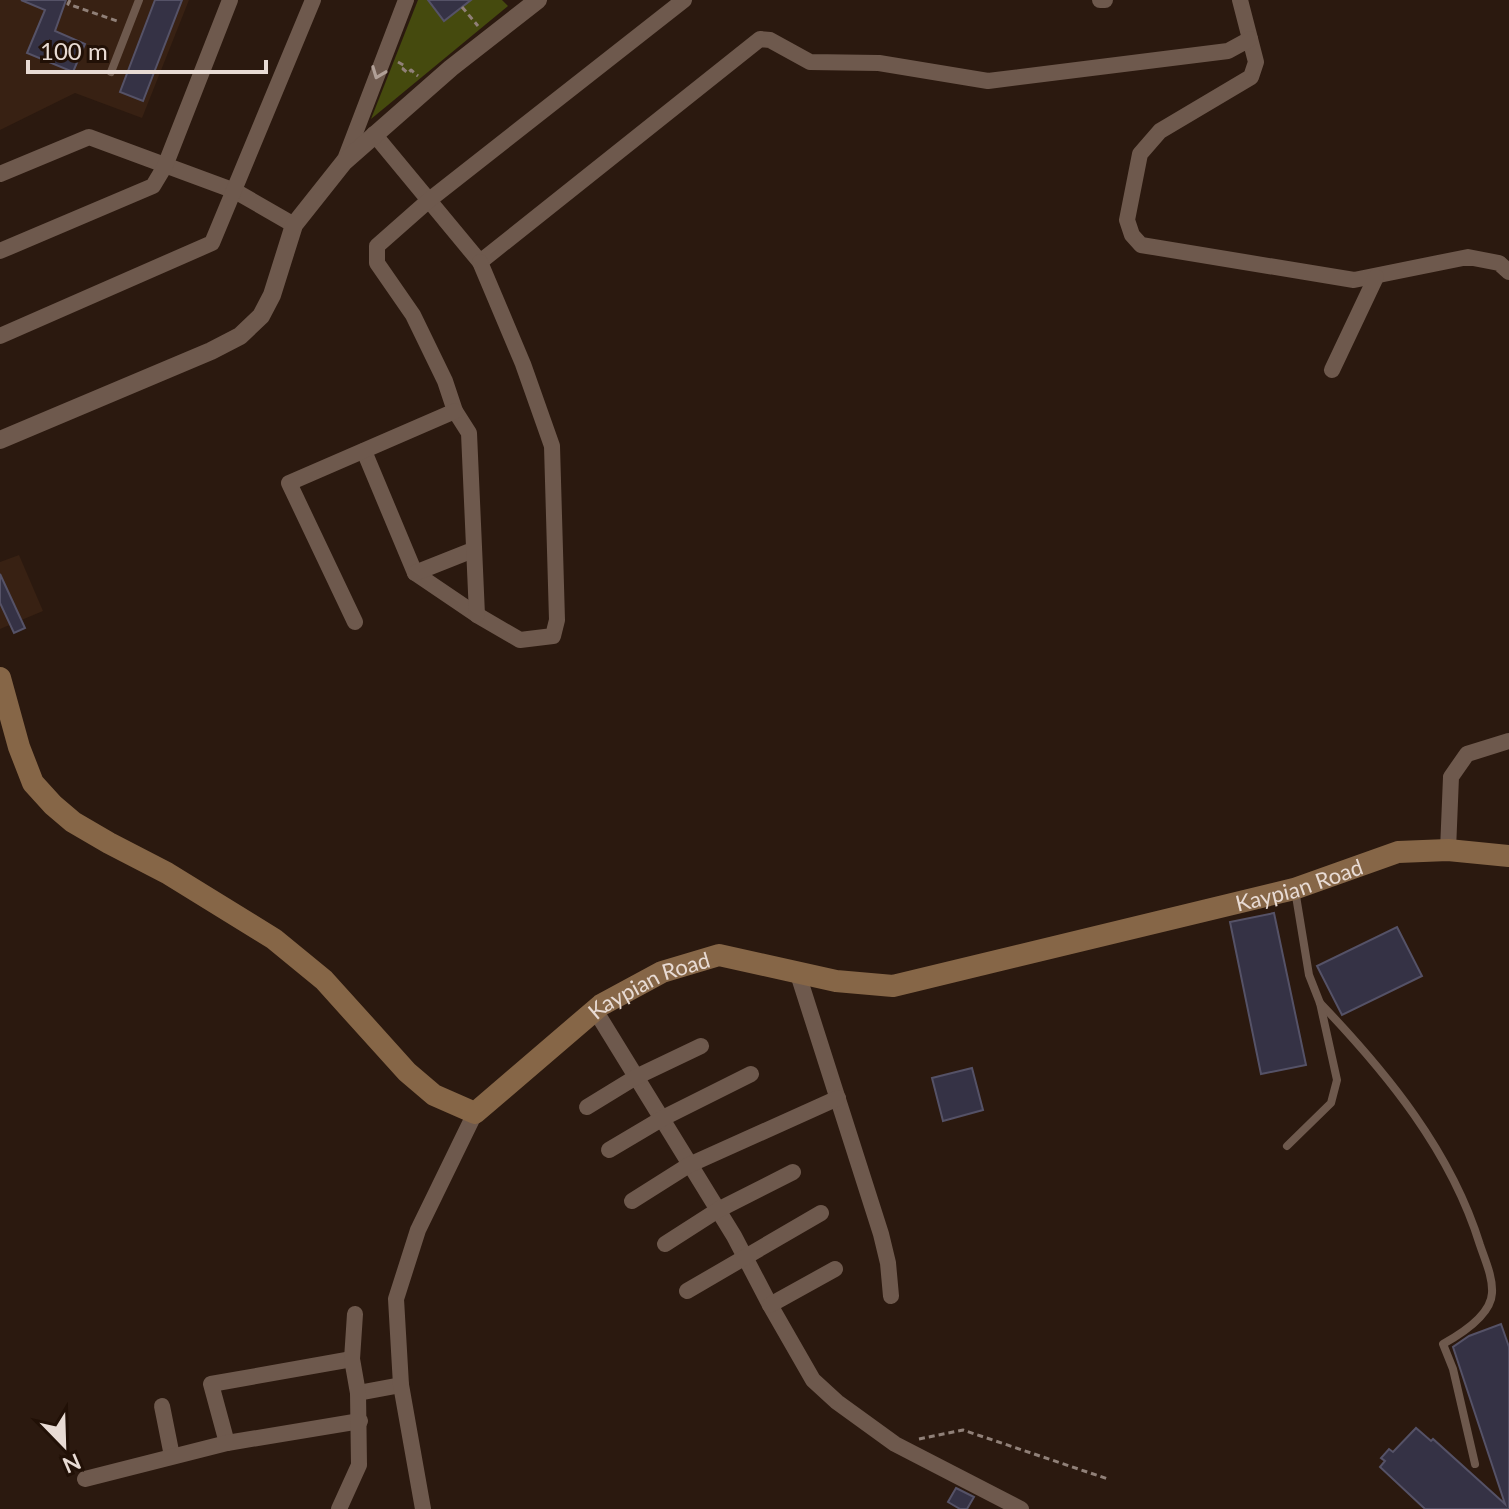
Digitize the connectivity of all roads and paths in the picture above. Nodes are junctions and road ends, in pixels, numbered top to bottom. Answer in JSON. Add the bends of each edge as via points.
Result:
{"nodes":[{"id":1,"x":70,"y":0,"type":"edge"},
{"id":2,"x":139,"y":0,"type":"edge"},
{"id":3,"x":230,"y":0,"type":"edge"},
{"id":4,"x":313,"y":0,"type":"edge"},
{"id":5,"x":406,"y":0,"type":"edge"},
{"id":6,"x":684,"y":0,"type":"edge"},
{"id":7,"x":1240,"y":0,"type":"edge"},
{"id":8,"x":531,"y":2,"type":"edge"},
{"id":9,"x":462,"y":7,"type":"dead end"},
{"id":10,"x":129,"y":25,"type":"junction"},
{"id":11,"x":478,"y":26,"type":"dead end"},
{"id":12,"x":1250,"y":39,"type":"junction"},
{"id":13,"x":111,"y":72,"type":"dead end"},
{"id":14,"x":374,"y":134,"type":"junction"},
{"id":15,"x":344,"y":162,"type":"junction"},
{"id":16,"x":165,"y":166,"type":"junction"},
{"id":17,"x":0,"y":174,"type":"edge"},
{"id":18,"x":235,"y":191,"type":"junction"},
{"id":19,"x":428,"y":201,"type":"junction"},
{"id":20,"x":294,"y":225,"type":"junction"},
{"id":21,"x":0,"y":251,"type":"edge"},
{"id":22,"x":480,"y":262,"type":"junction"},
{"id":23,"x":1509,"y":272,"type":"edge"},
{"id":24,"x":1376,"y":277,"type":"junction"},
{"id":25,"x":0,"y":336,"type":"edge"},
{"id":26,"x":1332,"y":370,"type":"dead end"},
{"id":27,"x":455,"y":411,"type":"junction"},
{"id":28,"x":0,"y":440,"type":"edge"},
{"id":29,"x":364,"y":451,"type":"junction"},
{"id":30,"x":473,"y":550,"type":"junction"},
{"id":31,"x":415,"y":573,"type":"junction"},
{"id":32,"x":477,"y":615,"type":"junction"},
{"id":33,"x":355,"y":622,"type":"dead end"},
{"id":34,"x":0,"y":678,"type":"edge"},
{"id":35,"x":1509,"y":741,"type":"edge"},
{"id":36,"x":1448,"y":850,"type":"junction"},
{"id":37,"x":1509,"y":856,"type":"edge"},
{"id":38,"x":1294,"y":889,"type":"junction"},
{"id":39,"x":797,"y":971,"type":"junction"},
{"id":40,"x":1320,"y":1003,"type":"junction"},
{"id":41,"x":595,"y":1010,"type":"junction"},
{"id":42,"x":701,"y":1046,"type":"dead end"},
{"id":43,"x":751,"y":1074,"type":"dead end"},
{"id":44,"x":636,"y":1077,"type":"junction"},
{"id":45,"x":838,"y":1098,"type":"junction"},
{"id":46,"x":587,"y":1107,"type":"dead end"},
{"id":47,"x":475,"y":1113,"type":"junction"},
{"id":48,"x":663,"y":1118,"type":"junction"},
{"id":49,"x":1287,"y":1146,"type":"dead end"},
{"id":50,"x":609,"y":1150,"type":"dead end"},
{"id":51,"x":689,"y":1165,"type":"junction"},
{"id":52,"x":793,"y":1172,"type":"dead end"},
{"id":53,"x":632,"y":1201,"type":"dead end"},
{"id":54,"x":718,"y":1210,"type":"junction"},
{"id":55,"x":821,"y":1213,"type":"dead end"},
{"id":56,"x":665,"y":1244,"type":"dead end"},
{"id":57,"x":746,"y":1256,"type":"junction"},
{"id":58,"x":835,"y":1269,"type":"dead end"},
{"id":59,"x":687,"y":1291,"type":"dead end"},
{"id":60,"x":891,"y":1296,"type":"dead end"},
{"id":61,"x":770,"y":1305,"type":"junction"},
{"id":62,"x":355,"y":1314,"type":"dead end"},
{"id":63,"x":352,"y":1359,"type":"junction"},
{"id":64,"x":401,"y":1385,"type":"junction"},
{"id":65,"x":358,"y":1393,"type":"junction"},
{"id":66,"x":162,"y":1406,"type":"dead end"},
{"id":67,"x":360,"y":1421,"type":"junction"},
{"id":68,"x":227,"y":1443,"type":"junction"},
{"id":69,"x":895,"y":1444,"type":"junction"},
{"id":70,"x":172,"y":1456,"type":"junction"},
{"id":71,"x":1475,"y":1464,"type":"dead end"},
{"id":72,"x":85,"y":1479,"type":"dead end"},
{"id":73,"x":1108,"y":1479,"type":"dead end"},
{"id":74,"x":339,"y":1509,"type":"edge"},
{"id":75,"x":423,"y":1509,"type":"edge"},
{"id":76,"x":1021,"y":1509,"type":"edge"}],
"edges":[{"from":1,"to":10,"type":"path","via":[[68,4]]},
{"from":2,"to":10,"type":"lane"},
{"from":3,"to":16,"type":"street"},
{"from":4,"to":18,"type":"street"},
{"from":5,"to":15,"type":"street","one_way":true},
{"from":6,"to":19,"type":"street"},
{"from":7,"to":12,"type":"street"},
{"from":8,"to":14,"type":"street"},
{"from":9,"to":11,"type":"path"},
{"from":10,"to":13,"type":"lane"},
{"from":12,"to":22,"type":"street","via":[[1228,51],[988,81],[879,63],[810,62],[760,39]]},
{"from":12,"to":24,"type":"street","via":[[1256,62],[1251,77],[1160,131],[1140,154],[1127,220],[1132,235],[1141,245],[1354,280]]},
{"from":14,"to":15,"type":"street"},
{"from":14,"to":19,"type":"street"},
{"from":15,"to":20,"type":"street"},
{"from":16,"to":17,"type":"street","via":[[89,137]]},
{"from":16,"to":18,"type":"street"},
{"from":16,"to":21,"type":"street","via":[[153,186]]},
{"from":18,"to":20,"type":"street"},
{"from":18,"to":25,"type":"street","via":[[212,243]]},
{"from":19,"to":22,"type":"street"},
{"from":19,"to":27,"type":"street","via":[[377,246],[377,263],[413,315]]},
{"from":20,"to":28,"type":"street","via":[[272,295],[261,316],[240,336]]},
{"from":22,"to":32,"type":"street","via":[[552,446],[557,620],[553,636],[520,640]]},
{"from":23,"to":24,"type":"street","via":[[1499,263],[1468,257]]},
{"from":24,"to":26,"type":"street"},
{"from":27,"to":29,"type":"street"},
{"from":27,"to":30,"type":"street","via":[[469,433]]},
{"from":29,"to":31,"type":"street"},
{"from":29,"to":33,"type":"street","via":[[289,483]]},
{"from":30,"to":31,"type":"street"},
{"from":30,"to":32,"type":"street"},
{"from":31,"to":32,"type":"street"},
{"from":34,"to":47,"type":"main road","via":[[33,783],[53,805],[73,822],[274,939],[324,980],[407,1072],[434,1095]]},
{"from":35,"to":36,"type":"street","via":[[1467,754],[1451,777]]},
{"from":36,"to":37,"type":"main road","name":"Kaypian Road"},
{"from":36,"to":38,"type":"main road","name":"Kaypian Road","via":[[1398,852]]},
{"from":38,"to":39,"type":"main road","name":"Kaypian Road","via":[[893,986]]},
{"from":38,"to":40,"type":"lane","via":[[1309,975]]},
{"from":39,"to":41,"type":"main road","name":"Kaypian Road","via":[[719,955],[662,972]]},
{"from":39,"to":45,"type":"street"},
{"from":40,"to":49,"type":"lane","via":[[1337,1080],[1331,1103]]},
{"from":40,"to":71,"type":"lane","via":[[1421,1123],[1474,1226],[1492,1294],[1486,1309],[1443,1344]]},
{"from":41,"to":44,"type":"street"},
{"from":41,"to":47,"type":"main road","name":"Kaypian Road"},
{"from":42,"to":44,"type":"street"},
{"from":43,"to":48,"type":"street"},
{"from":44,"to":46,"type":"street"},
{"from":44,"to":48,"type":"street"},
{"from":45,"to":51,"type":"street"},
{"from":45,"to":60,"type":"street","via":[[881,1234]]},
{"from":47,"to":64,"type":"street","via":[[418,1230],[396,1299]]},
{"from":48,"to":50,"type":"street"},
{"from":48,"to":51,"type":"street"},
{"from":51,"to":53,"type":"street"},
{"from":51,"to":54,"type":"street"},
{"from":52,"to":54,"type":"street"},
{"from":54,"to":56,"type":"street"},
{"from":54,"to":57,"type":"street"},
{"from":55,"to":57,"type":"street"},
{"from":57,"to":59,"type":"street"},
{"from":57,"to":61,"type":"street"},
{"from":58,"to":61,"type":"street"},
{"from":61,"to":69,"type":"street","via":[[813,1380]]},
{"from":62,"to":63,"type":"street"},
{"from":63,"to":65,"type":"street"},
{"from":63,"to":68,"type":"street","via":[[211,1384]]},
{"from":64,"to":65,"type":"street"},
{"from":64,"to":75,"type":"street"},
{"from":65,"to":67,"type":"street"},
{"from":66,"to":70,"type":"street"},
{"from":67,"to":68,"type":"street"},
{"from":67,"to":74,"type":"street","via":[[359,1465]]},
{"from":68,"to":70,"type":"street"},
{"from":69,"to":73,"type":"path","via":[[963,1430]]},
{"from":69,"to":76,"type":"street"},
{"from":70,"to":72,"type":"street"}]}
